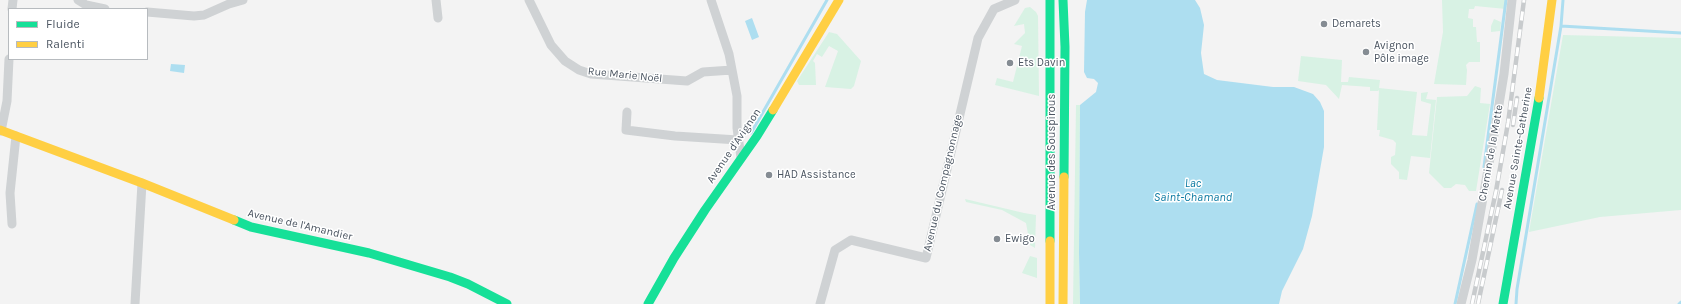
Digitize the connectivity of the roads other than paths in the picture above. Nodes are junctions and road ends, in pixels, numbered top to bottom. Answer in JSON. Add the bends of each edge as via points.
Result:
{"nodes":[{"id":1,"x":78,"y":0,"type":"edge"},
{"id":2,"x":243,"y":0,"type":"edge"},
{"id":3,"x":436,"y":0,"type":"edge"},
{"id":4,"x":529,"y":0,"type":"edge"},
{"id":5,"x":711,"y":0,"type":"edge"},
{"id":6,"x":840,"y":0,"type":"edge"},
{"id":7,"x":1015,"y":0,"type":"edge"},
{"id":8,"x":1050,"y":0,"type":"edge"},
{"id":9,"x":1063,"y":0,"type":"edge"},
{"id":10,"x":1512,"y":0,"type":"edge"},
{"id":11,"x":1552,"y":0,"type":"edge"},
{"id":12,"x":100,"y":8,"type":"edge"},
{"id":13,"x":148,"y":12,"type":"edge"},
{"id":14,"x":438,"y":18,"type":"dead end"},
{"id":15,"x":9,"y":60,"type":"edge"},
{"id":16,"x":732,"y":70,"type":"junction"},
{"id":17,"x":627,"y":112,"type":"dead end"},
{"id":18,"x":1,"y":130,"type":"edge"},
{"id":19,"x":16,"y":136,"type":"junction"},
{"id":20,"x":738,"y":140,"type":"junction"},
{"id":21,"x":741,"y":158,"type":"junction"},
{"id":22,"x":142,"y":183,"type":"junction"},
{"id":23,"x":12,"y":224,"type":"dead end"},
{"id":24,"x":1503,"y":303,"type":"edge"},
{"id":25,"x":135,"y":304,"type":"edge"},
{"id":26,"x":507,"y":304,"type":"edge"},
{"id":27,"x":648,"y":304,"type":"edge"},
{"id":28,"x":820,"y":304,"type":"edge"},
{"id":29,"x":1050,"y":304,"type":"edge"},
{"id":30,"x":1063,"y":304,"type":"edge"},
{"id":31,"x":1461,"y":304,"type":"edge"}],
"edges":[{"from":1,"to":12,"type":"street"},
{"from":2,"to":13,"type":"street","via":[[204,15]]},
{"from":3,"to":14,"type":"street"},
{"from":4,"to":16,"type":"street","name":"Rue Marie Noël","via":[[551,45],[565,61],[579,70],[591,74],[687,81],[703,72]]},
{"from":5,"to":16,"type":"street"},
{"from":6,"to":21,"type":"main road","name":"Avenue d'Avignon"},
{"from":7,"to":28,"type":"street","name":"Avenue du Compagnonnage","via":[[994,9],[978,38],[926,258],[851,240],[835,250]]},
{"from":8,"to":29,"type":"main road","name":"Avenue des Souspirous"},
{"from":9,"to":30,"type":"main road","name":"Avenue des Souspirous"},
{"from":10,"to":31,"type":"street","name":"Chemin de la Matte","via":[[1504,74],[1491,155],[1472,260]]},
{"from":11,"to":24,"type":"main road","name":"Avenue Sainte-Catherine","via":[[1532,144]]},
{"from":15,"to":18,"type":"street","via":[[7,101]]},
{"from":16,"to":20,"type":"street","via":[[737,96]]},
{"from":17,"to":20,"type":"street","via":[[626,130]]},
{"from":18,"to":19,"type":"main road","name":"Avenue de l'Amandier"},
{"from":19,"to":22,"type":"main road","name":"Avenue de l'Amandier"},
{"from":19,"to":23,"type":"street","via":[[10,193]]},
{"from":20,"to":21,"type":"street"},
{"from":21,"to":27,"type":"main road","name":"Avenue d'Avignon","via":[[674,258]]},
{"from":22,"to":25,"type":"street"},
{"from":22,"to":26,"type":"main road","name":"Avenue de l'Amandier","via":[[251,227],[369,253],[450,276]]}]}
